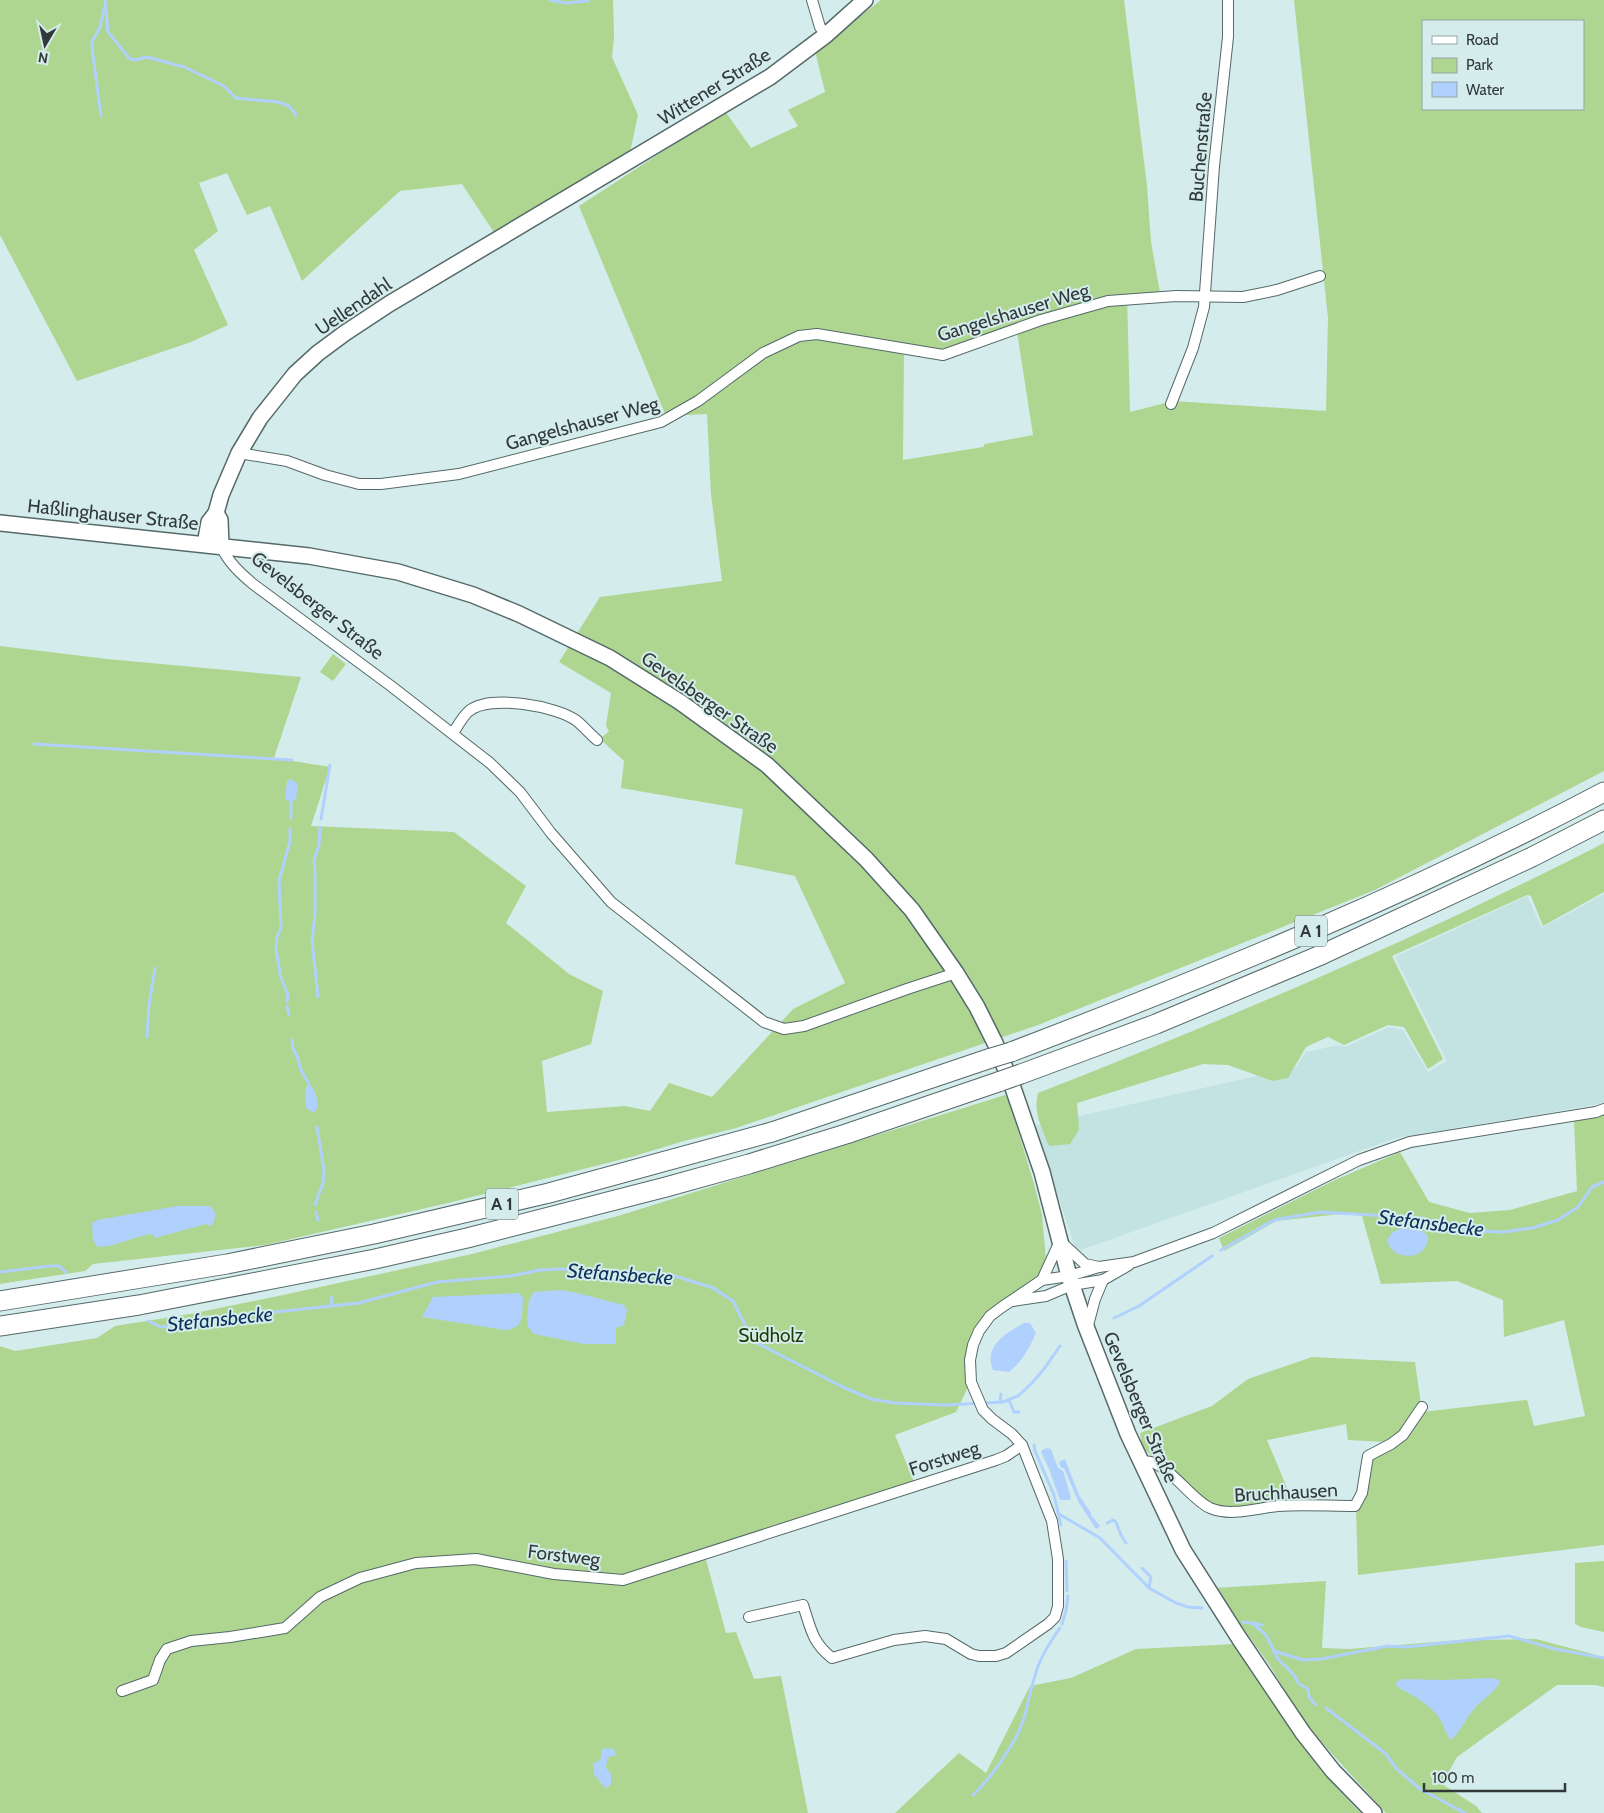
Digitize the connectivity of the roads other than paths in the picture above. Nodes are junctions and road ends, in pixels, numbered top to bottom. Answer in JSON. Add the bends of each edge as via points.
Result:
{"nodes":[{"id":1,"x":812,"y":0,"type":"edge"},
{"id":2,"x":865,"y":0,"type":"edge"},
{"id":3,"x":1228,"y":0,"type":"edge"},
{"id":4,"x":826,"y":35,"type":"junction"},
{"id":5,"x":576,"y":194,"type":"joint"},
{"id":6,"x":1320,"y":276,"type":"dead end"},
{"id":7,"x":1205,"y":297,"type":"junction"},
{"id":8,"x":1171,"y":404,"type":"dead end"},
{"id":9,"x":239,"y":453,"type":"junction"},
{"id":10,"x":216,"y":512,"type":"junction"},
{"id":11,"x":0,"y":523,"type":"edge"},
{"id":12,"x":205,"y":544,"type":"junction"},
{"id":13,"x":221,"y":546,"type":"junction"},
{"id":14,"x":453,"y":733,"type":"junction"},
{"id":15,"x":597,"y":740,"type":"dead end"},
{"id":16,"x":1604,"y":792,"type":"edge"},
{"id":17,"x":1604,"y":820,"type":"edge"},
{"id":18,"x":956,"y":973,"type":"junction"},
{"id":19,"x":1604,"y":1109,"type":"edge"},
{"id":20,"x":1060,"y":1241,"type":"junction"},
{"id":21,"x":1134,"y":1262,"type":"junction"},
{"id":22,"x":1098,"y":1267,"type":"junction"},
{"id":23,"x":1042,"y":1280,"type":"junction"},
{"id":24,"x":1103,"y":1280,"type":"junction"},
{"id":25,"x":1070,"y":1281,"type":"junction"},
{"id":26,"x":0,"y":1301,"type":"edge"},
{"id":27,"x":1012,"y":1301,"type":"junction"},
{"id":28,"x":0,"y":1326,"type":"edge"},
{"id":29,"x":1087,"y":1329,"type":"junction"},
{"id":30,"x":1422,"y":1407,"type":"dead end"},
{"id":31,"x":1022,"y":1445,"type":"junction"},
{"id":32,"x":1140,"y":1462,"type":"junction"},
{"id":33,"x":749,"y":1617,"type":"dead end"},
{"id":34,"x":122,"y":1692,"type":"dead end"},
{"id":35,"x":1374,"y":1813,"type":"edge"}],
"edges":[{"from":1,"to":4,"type":"street","via":[[820,27]]},
{"from":2,"to":4,"type":"main road","name":"Wittener Straße"},
{"from":3,"to":7,"type":"street","name":"Buchenstraße","via":[[1228,37],[1214,166]]},
{"from":4,"to":5,"type":"main road","name":"Wittener Straße","via":[[766,79]]},
{"from":5,"to":9,"type":"main road","name":"Uellendahl","via":[[389,304],[318,353],[278,394]]},
{"from":6,"to":7,"type":"street","name":"Gangelshauser Weg","via":[[1248,296]]},
{"from":7,"to":8,"type":"street","via":[[1193,348]]},
{"from":7,"to":9,"type":"street","name":"Gangelshauser Weg","via":[[1166,296],[1108,301],[1041,320],[943,355],[818,334],[799,336],[763,353],[698,401],[661,422],[459,474],[359,484],[287,461]]},
{"from":9,"to":10,"type":"main road","name":"Uellendahl"},
{"from":10,"to":12,"type":"main road","name":"Uellendahl","via":[[209,522]]},
{"from":10,"to":13,"type":"main road","name":"Uellendahl","via":[[220,520]]},
{"from":11,"to":12,"type":"main road","name":"Haßlinghauser Straße"},
{"from":12,"to":13,"type":"main road","name":"Haßlinghauser Straße"},
{"from":13,"to":14,"type":"street","name":"Gevelsberger Straße","via":[[238,571],[253,584]]},
{"from":13,"to":18,"type":"main road","name":"Gevelsberger Straße","via":[[358,563],[413,576],[512,611],[610,658],[680,702],[766,765],[891,885]]},
{"from":14,"to":15,"type":"street","via":[[470,711],[486,704],[508,704],[545,708],[563,714]]},
{"from":14,"to":18,"type":"street","name":"Gevelsberger Straße","via":[[520,792],[551,833],[612,902],[764,1022],[784,1029],[804,1026]]},
{"from":16,"to":26,"type":"highway","number":"A 1","bridge":true,"via":[[1431,878],[1148,1000],[1011,1052],[772,1132],[549,1193],[374,1234],[227,1264]]},
{"from":17,"to":28,"type":"highway","number":"A 1","bridge":true,"via":[[1321,955],[1156,1024],[846,1134],[666,1187],[375,1259],[139,1305]]},
{"from":18,"to":20,"type":"main road","name":"Gevelsberger Straße","via":[[992,1036],[1013,1088],[1042,1172]]},
{"from":19,"to":21,"type":"street","via":[[1410,1142],[1359,1160],[1213,1233]]},
{"from":20,"to":22,"type":"street","via":[[1085,1264]]},
{"from":20,"to":23,"type":"street"},
{"from":20,"to":25,"type":"main road","name":"Gevelsberger Straße"},
{"from":21,"to":22,"type":"street"},
{"from":21,"to":24,"type":"street"},
{"from":22,"to":25,"type":"street"},
{"from":23,"to":25,"type":"street"},
{"from":23,"to":27,"type":"street"},
{"from":24,"to":25,"type":"street"},
{"from":24,"to":29,"type":"street"},
{"from":25,"to":27,"type":"street","via":[[1046,1296]]},
{"from":25,"to":29,"type":"main road","name":"Gevelsberger Straße"},
{"from":27,"to":31,"type":"street","via":[[990,1316],[979,1331],[973,1345],[970,1372],[983,1410]]},
{"from":29,"to":32,"type":"main road","name":"Gevelsberger Straße"},
{"from":30,"to":32,"type":"street","name":"Bruchhausen","via":[[1403,1434],[1368,1456],[1362,1493],[1355,1506],[1279,1506],[1225,1512],[1196,1499],[1159,1464],[1145,1460]]},
{"from":31,"to":33,"type":"street","via":[[1052,1521],[1058,1559],[1058,1606],[1048,1624],[1006,1653],[979,1656],[946,1639],[925,1636],[894,1640],[832,1658],[814,1640],[803,1605]]},
{"from":31,"to":34,"type":"street","name":"Forstweg","via":[[996,1460],[623,1580],[554,1574],[476,1559],[416,1563],[360,1578],[320,1597],[285,1628],[192,1641],[167,1648],[153,1680]]},
{"from":32,"to":35,"type":"main road","name":"Gevelsberger Straße","via":[[1183,1550],[1284,1706],[1328,1765]]}]}
